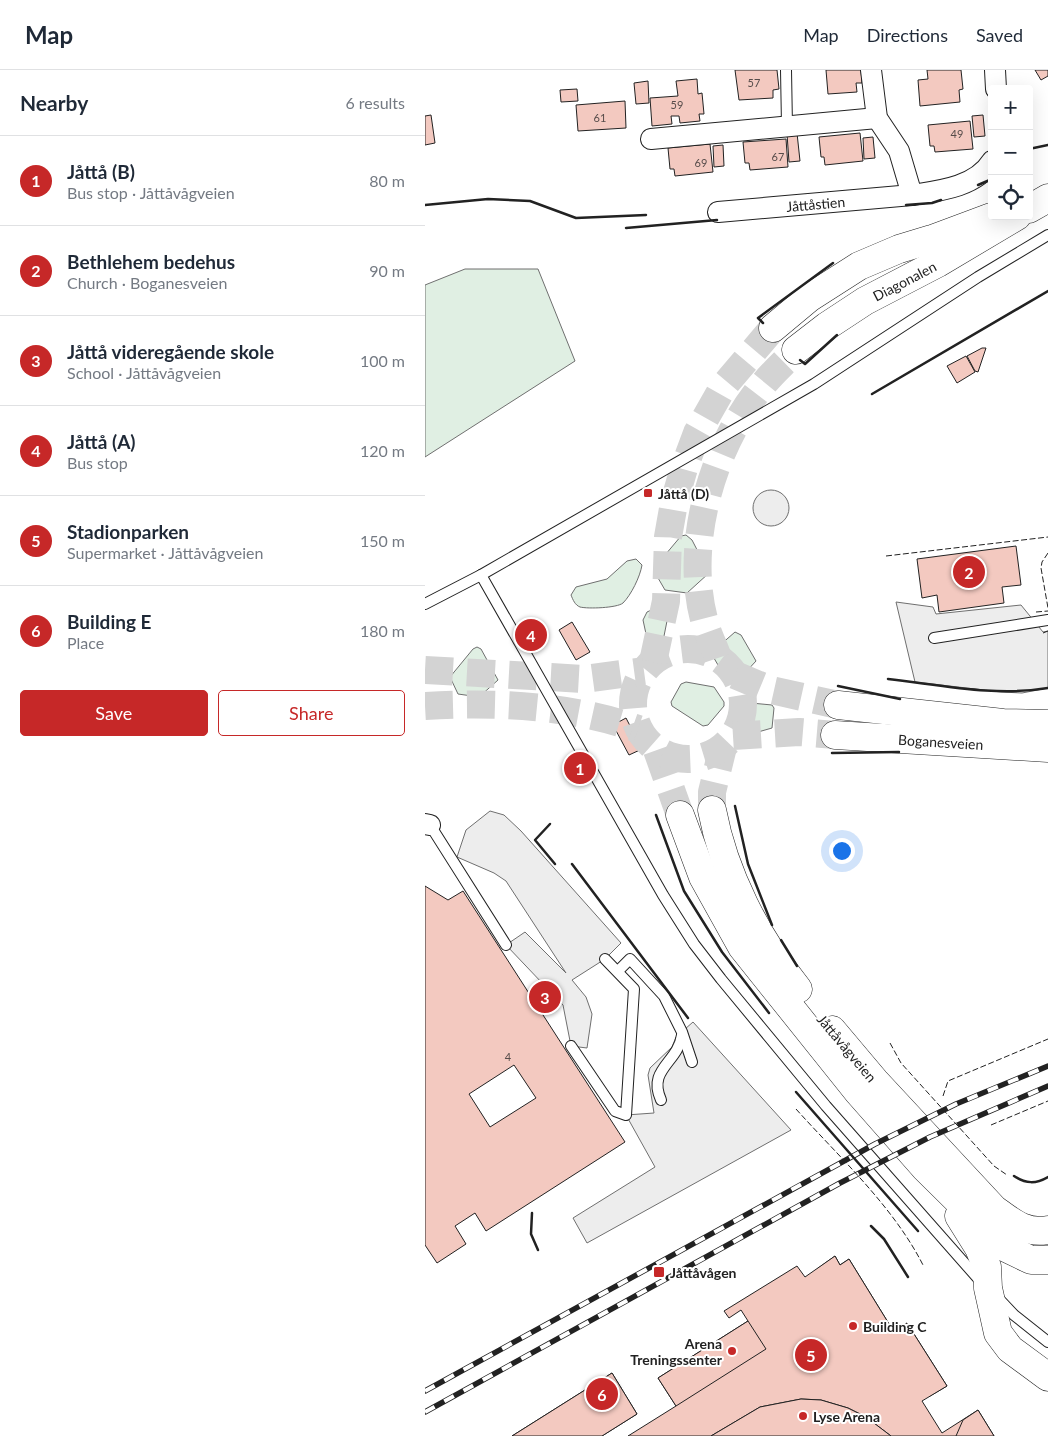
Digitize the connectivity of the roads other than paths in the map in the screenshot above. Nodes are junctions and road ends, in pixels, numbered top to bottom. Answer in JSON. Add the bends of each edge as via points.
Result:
{"nodes":[{"id":1,"x":785,"y":70,"type":"edge"},
{"id":2,"x":871,"y":70,"type":"edge"},
{"id":3,"x":995,"y":70,"type":"edge"},
{"id":4,"x":996,"y":85,"type":"edge"},
{"id":5,"x":877,"y":118,"type":"junction"},
{"id":6,"x":787,"y":126,"type":"junction"},
{"id":7,"x":651,"y":139,"type":"dead end"},
{"id":8,"x":988,"y":167,"type":"edge"},
{"id":9,"x":912,"y":195,"type":"junction"},
{"id":10,"x":1048,"y":196,"type":"edge"},
{"id":11,"x":1033,"y":201,"type":"edge"},
{"id":12,"x":1033,"y":206,"type":"edge"},
{"id":13,"x":718,"y":212,"type":"dead end"},
{"id":14,"x":988,"y":218,"type":"edge"},
{"id":15,"x":1010,"y":220,"type":"edge"},
{"id":16,"x":1048,"y":235,"type":"edge"},
{"id":17,"x":773,"y":328,"type":"tunnel mouth"},
{"id":18,"x":796,"y":350,"type":"tunnel mouth"},
{"id":19,"x":481,"y":575,"type":"junction"},
{"id":20,"x":425,"y":604,"type":"edge"},
{"id":21,"x":1048,"y":620,"type":"edge"},
{"id":22,"x":934,"y":638,"type":"dead end"},
{"id":23,"x":838,"y":705,"type":"tunnel mouth"},
{"id":24,"x":1048,"y":724,"type":"edge"},
{"id":25,"x":835,"y":735,"type":"tunnel mouth"},
{"id":26,"x":1048,"y":748,"type":"edge"},
{"id":27,"x":712,"y":810,"type":"tunnel mouth"},
{"id":28,"x":680,"y":815,"type":"tunnel mouth"},
{"id":29,"x":428,"y":825,"type":"edge"},
{"id":30,"x":505,"y":945,"type":"dead end"},
{"id":31,"x":605,"y":959,"type":"dead end"},
{"id":32,"x":618,"y":972,"type":"junction"},
{"id":33,"x":682,"y":1032,"type":"junction"},
{"id":34,"x":571,"y":1046,"type":"dead end"},
{"id":35,"x":669,"y":1061,"type":"junction"},
{"id":36,"x":661,"y":1100,"type":"dead end"},
{"id":37,"x":925,"y":1168,"type":"junction"},
{"id":38,"x":1048,"y":1230,"type":"edge"},
{"id":39,"x":1048,"y":1260,"type":"edge"},
{"id":40,"x":988,"y":1288,"type":"junction"},
{"id":41,"x":1048,"y":1342,"type":"edge"},
{"id":42,"x":1048,"y":1377,"type":"edge"}],
"edges":[{"from":1,"to":6,"type":"lane"},
{"from":2,"to":5,"type":"street"},
{"from":3,"to":4,"type":"street"},
{"from":5,"to":6,"type":"street"},
{"from":5,"to":9,"type":"street","via":[[899,151]]},
{"from":6,"to":7,"type":"street"},
{"from":8,"to":9,"type":"street","name":"Jåttåstien","via":[[954,189]]},
{"from":9,"to":13,"type":"street","name":"Jåttåstien"},
{"from":10,"to":11,"type":"street"},
{"from":10,"to":12,"type":"street"},
{"from":14,"to":17,"type":"street","name":"Diagonalen","via":[[859,266],[809,298]]},
{"from":15,"to":18,"type":"street","name":"Diagonalen","via":[[939,263],[865,301]]},
{"from":16,"to":19,"type":"lane","via":[[814,384]]},
{"from":19,"to":20,"type":"lane"},
{"from":19,"to":40,"type":"lane","via":[[694,944],[826,1106]]},
{"from":21,"to":22,"type":"lane"},
{"from":23,"to":24,"type":"street","name":"Boganesveien","via":[[1003,723]]},
{"from":25,"to":26,"type":"street","name":"Boganesveien"},
{"from":27,"to":38,"type":"street","name":"Jåttåvågveien","via":[[721,850],[742,897],[777,960],[815,1010],[875,1081],[994,1209],[1029,1231]]},
{"from":28,"to":37,"type":"street","name":"Jåttåvågveien","via":[[703,878],[742,947],[858,1092]]},
{"from":29,"to":30,"type":"lane"},
{"from":31,"to":32,"type":"lane"},
{"from":32,"to":33,"type":"lane","via":[[630,959],[664,996]]},
{"from":32,"to":34,"type":"lane","via":[[634,989],[626,1115],[615,1111]]},
{"from":33,"to":35,"type":"lane","via":[[680,1047]]},
{"from":33,"to":35,"type":"lane","via":[[692,1062],[682,1056]]},
{"from":35,"to":36,"type":"lane","via":[[658,1076]]},
{"from":37,"to":39,"type":"street","name":"Jåttåvågveien","via":[[1006,1248],[1031,1260]]},
{"from":37,"to":40,"type":"street","name":"Jåttåvågveien","via":[[979,1248],[987,1267]]},
{"from":40,"to":41,"type":"lane","via":[[1014,1315]]},
{"from":40,"to":42,"type":"street","name":"Jåttåvågveien","via":[[998,1333],[1010,1348]]}]}
